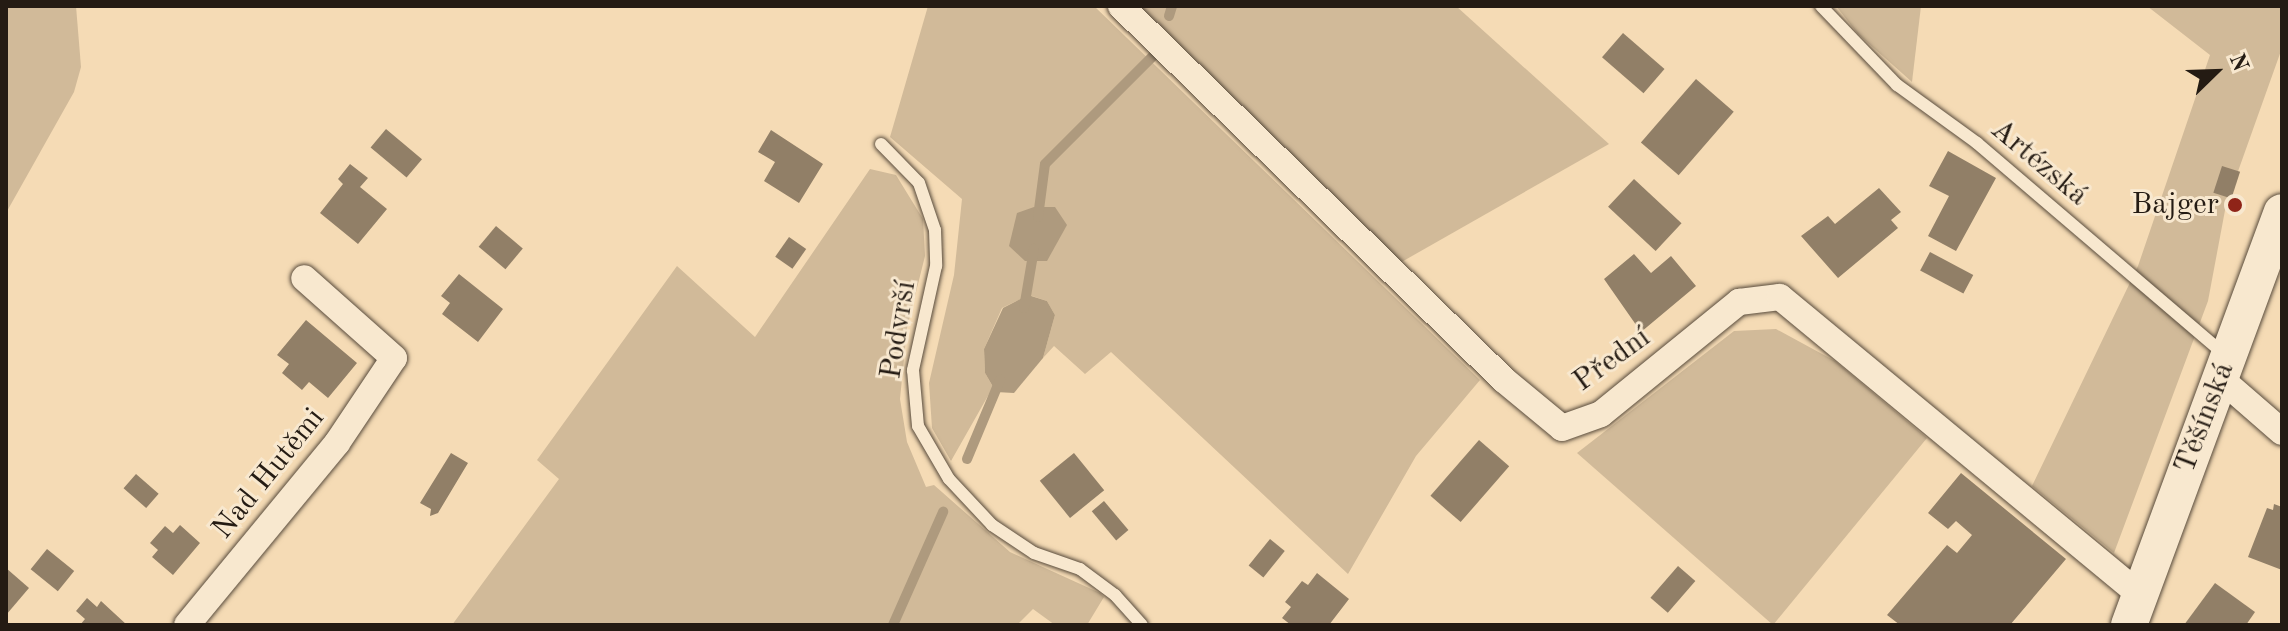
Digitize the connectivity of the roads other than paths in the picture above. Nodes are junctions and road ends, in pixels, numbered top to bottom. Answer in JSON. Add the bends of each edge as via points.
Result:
{"nodes":[{"id":1,"x":1121,"y":6,"type":"edge"},
{"id":2,"x":1821,"y":6,"type":"edge"},
{"id":3,"x":881,"y":144,"type":"dead end"},
{"id":4,"x":2282,"y":212,"type":"edge"},
{"id":5,"x":304,"y":278,"type":"dead end"},
{"id":6,"x":2224,"y":368,"type":"junction"},
{"id":7,"x":2282,"y":432,"type":"edge"},
{"id":8,"x":2134,"y":610,"type":"edge"},
{"id":9,"x":187,"y":625,"type":"edge"},
{"id":10,"x":1142,"y":625,"type":"edge"}],
"edges":[{"from":1,"to":8,"type":"street","name":"Přední","via":[[1504,380],[1562,428],[1601,414],[1739,302],[1780,297]]},
{"from":2,"to":6,"type":"lane","name":"Artézská","via":[[1897,85],[1977,143]]},
{"from":3,"to":10,"type":"lane","name":"Podvrší","via":[[919,183],[935,230],[936,266],[913,370],[918,426],[949,479],[992,525],[1034,553],[1080,569],[1115,595]]},
{"from":4,"to":6,"type":"main road","name":"Těšínská"},
{"from":5,"to":9,"type":"street","name":"Nad Hutěmi","via":[[394,358],[337,443]]},
{"from":6,"to":7,"type":"street"},
{"from":6,"to":8,"type":"main road","name":"Těšínská"}]}
